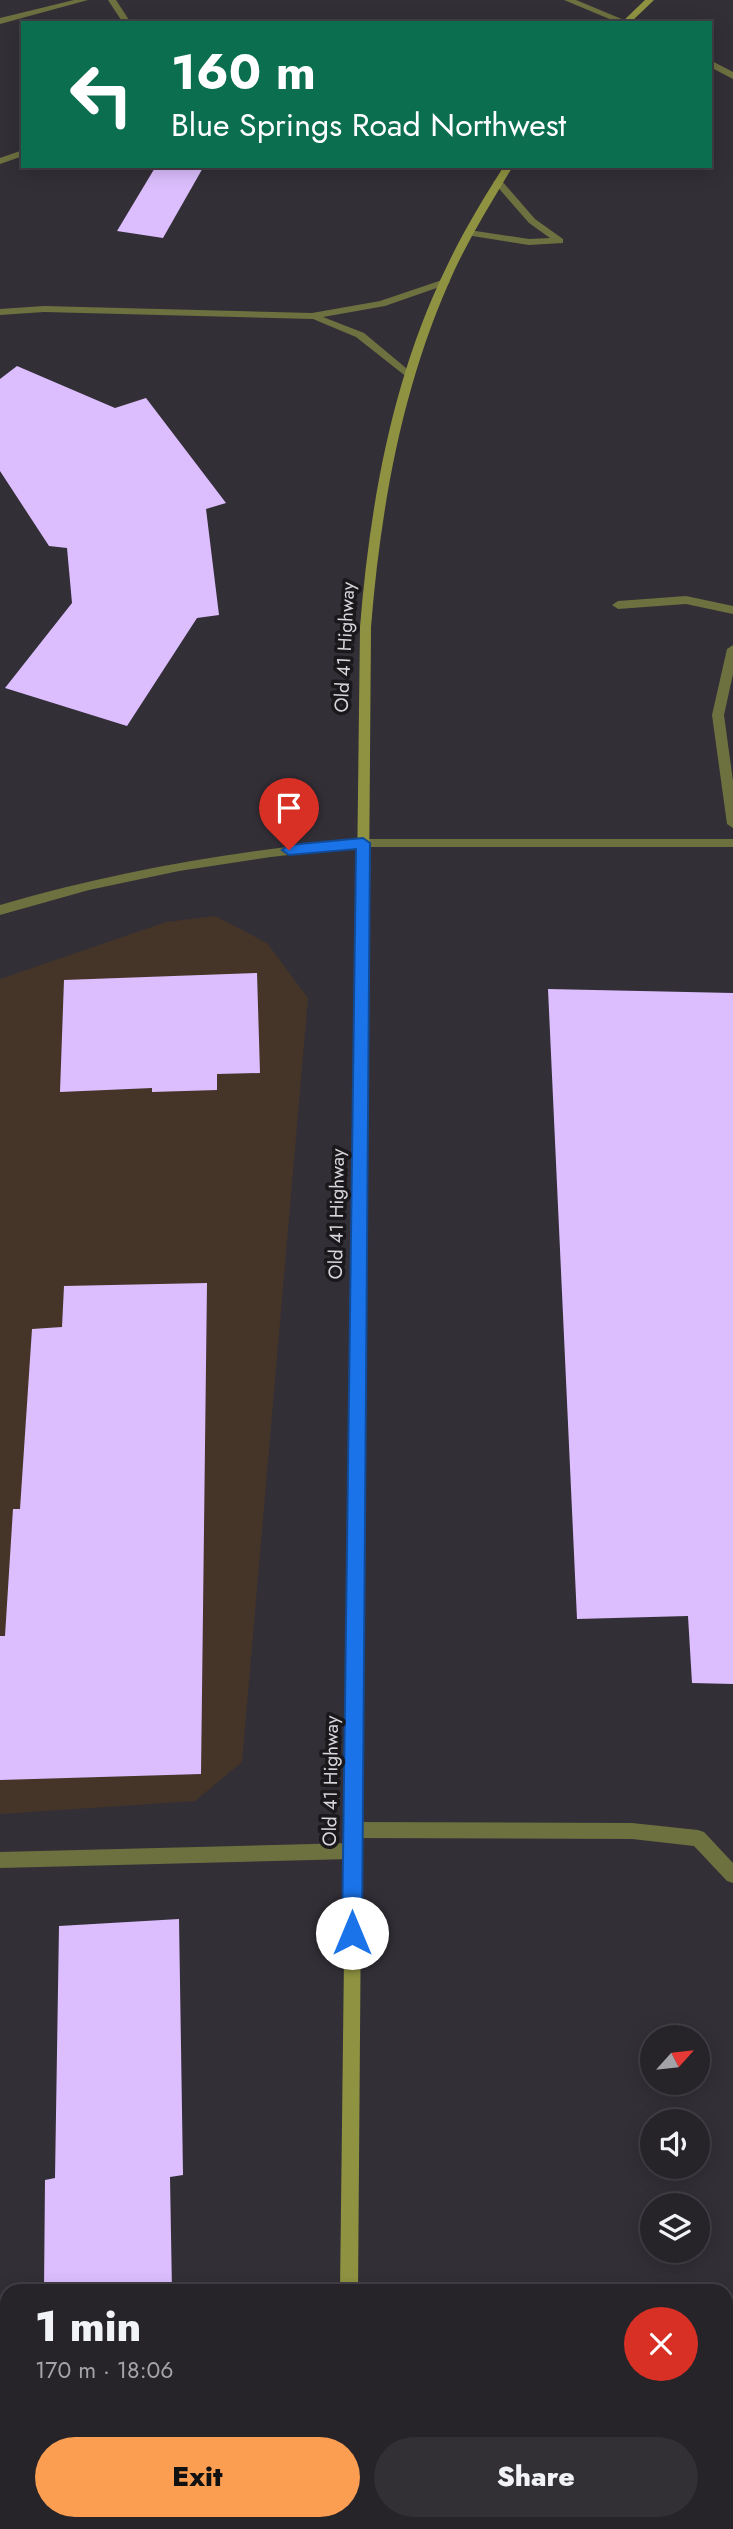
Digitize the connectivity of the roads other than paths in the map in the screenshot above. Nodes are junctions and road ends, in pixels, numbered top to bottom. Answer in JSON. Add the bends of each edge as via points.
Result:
{"nodes":[{"id":1,"x":84,"y":0,"type":"edge"},
{"id":2,"x":112,"y":0,"type":"edge"},
{"id":3,"x":568,"y":0,"type":"edge"},
{"id":4,"x":650,"y":0,"type":"edge"},
{"id":5,"x":0,"y":20,"type":"edge"},
{"id":6,"x":126,"y":21,"type":"edge"},
{"id":7,"x":620,"y":21,"type":"edge"},
{"id":8,"x":627,"y":21,"type":"edge"},
{"id":9,"x":712,"y":64,"type":"edge"},
{"id":10,"x":733,"y":76,"type":"edge"},
{"id":11,"x":21,"y":154,"type":"edge"},
{"id":12,"x":0,"y":161,"type":"edge"},
{"id":13,"x":508,"y":168,"type":"edge"},
{"id":14,"x":498,"y":182,"type":"junction"},
{"id":15,"x":468,"y":233,"type":"junction"},
{"id":16,"x":445,"y":282,"type":"junction"},
{"id":17,"x":0,"y":312,"type":"edge"},
{"id":18,"x":312,"y":316,"type":"junction"},
{"id":19,"x":408,"y":375,"type":"junction"},
{"id":20,"x":618,"y":605,"type":"dead end"},
{"id":21,"x":733,"y":610,"type":"edge"},
{"id":22,"x":733,"y":649,"type":"edge"},
{"id":23,"x":733,"y":824,"type":"edge"},
{"id":24,"x":363,"y":843,"type":"junction"},
{"id":25,"x":733,"y":843,"type":"edge"},
{"id":26,"x":0,"y":910,"type":"edge"},
{"id":27,"x":353,"y":1830,"type":"junction"},
{"id":28,"x":352,"y":1851,"type":"junction"},
{"id":29,"x":0,"y":1860,"type":"edge"},
{"id":30,"x":733,"y":1875,"type":"edge"},
{"id":31,"x":349,"y":2284,"type":"edge"}],
"edges":[{"from":1,"to":5,"type":"street"},
{"from":2,"to":6,"type":"street"},
{"from":3,"to":7,"type":"street"},
{"from":4,"to":8,"type":"main road"},
{"from":9,"to":10,"type":"street"},
{"from":11,"to":12,"type":"street"},
{"from":13,"to":14,"type":"main road","name":"Old 41 Highway"},
{"from":14,"to":15,"type":"main road","name":"Old 41 Highway"},
{"from":14,"to":15,"type":"street","via":[[532,221],[560,241],[529,242]]},
{"from":15,"to":16,"type":"main road","name":"Old 41 Highway"},
{"from":16,"to":18,"type":"street","via":[[382,304]]},
{"from":16,"to":19,"type":"main road","name":"Old 41 Highway"},
{"from":17,"to":18,"type":"street","via":[[44,309]]},
{"from":18,"to":19,"type":"street","via":[[360,335]]},
{"from":19,"to":24,"type":"main road","name":"Old 41 Highway","via":[[376,522],[366,613]]},
{"from":20,"to":21,"type":"street","via":[[686,600]]},
{"from":22,"to":23,"type":"street","via":[[718,715]]},
{"from":24,"to":25,"type":"street"},
{"from":24,"to":26,"type":"street","via":[[264,853],[145,873]]},
{"from":24,"to":27,"type":"main road","name":"Old 41 Highway"},
{"from":27,"to":28,"type":"main road","name":"Old 41 Highway"},
{"from":27,"to":30,"type":"street","via":[[632,1831],[698,1838]]},
{"from":28,"to":29,"type":"street"},
{"from":28,"to":31,"type":"main road","name":"Old 41 Highway"}]}
